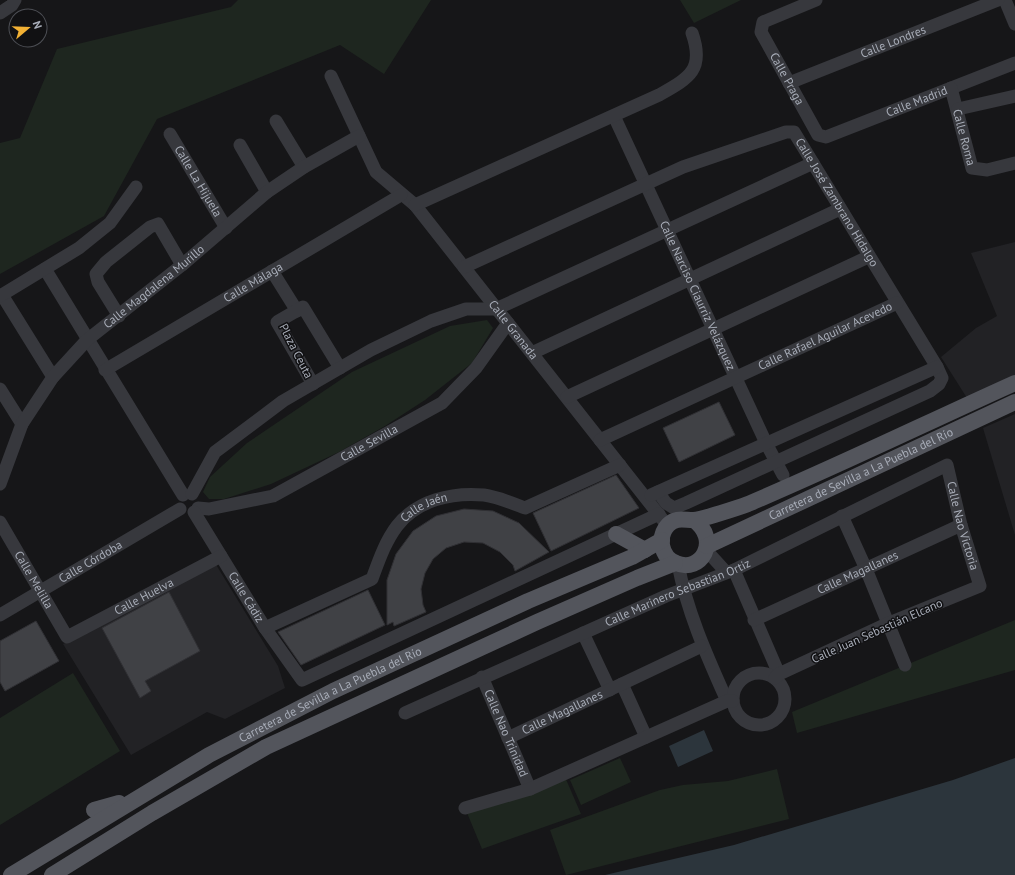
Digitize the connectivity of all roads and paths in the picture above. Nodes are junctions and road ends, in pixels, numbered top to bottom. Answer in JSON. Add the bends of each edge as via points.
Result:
{"nodes":[{"id":1,"x":15,"y":0,"type":"edge"},
{"id":2,"x":816,"y":0,"type":"edge"},
{"id":3,"x":998,"y":0,"type":"edge"},
{"id":4,"x":1005,"y":0,"type":"edge"},
{"id":5,"x":0,"y":13,"type":"edge"},
{"id":6,"x":1015,"y":24,"type":"edge"},
{"id":7,"x":692,"y":33,"type":"dead end"},
{"id":8,"x":1015,"y":63,"type":"edge"},
{"id":9,"x":331,"y":76,"type":"dead end"},
{"id":10,"x":789,"y":83,"type":"junction"},
{"id":11,"x":952,"y":88,"type":"junction"},
{"id":12,"x":1015,"y":96,"type":"edge"},
{"id":13,"x":958,"y":109,"type":"junction"},
{"id":14,"x":614,"y":116,"type":"junction"},
{"id":15,"x":276,"y":121,"type":"dead end"},
{"id":16,"x":170,"y":134,"type":"dead end"},
{"id":17,"x":818,"y":135,"type":"joint"},
{"id":18,"x":359,"y":136,"type":"junction"},
{"id":19,"x":240,"y":145,"type":"dead end"},
{"id":20,"x":813,"y":163,"type":"junction"},
{"id":21,"x":1015,"y":163,"type":"edge"},
{"id":22,"x":304,"y":167,"type":"junction"},
{"id":23,"x":645,"y":184,"type":"junction"},
{"id":24,"x":136,"y":187,"type":"dead end"},
{"id":25,"x":268,"y":192,"type":"junction"},
{"id":26,"x":401,"y":195,"type":"junction"},
{"id":27,"x":415,"y":205,"type":"junction"},
{"id":28,"x":840,"y":209,"type":"junction"},
{"id":29,"x":226,"y":228,"type":"junction"},
{"id":30,"x":667,"y":230,"type":"junction"},
{"id":31,"x":868,"y":257,"type":"junction"},
{"id":32,"x":182,"y":265,"type":"junction"},
{"id":33,"x":464,"y":267,"type":"junction"},
{"id":34,"x":45,"y":269,"type":"junction"},
{"id":35,"x":272,"y":271,"type":"junction"},
{"id":36,"x":690,"y":279,"type":"junction"},
{"id":37,"x":1,"y":296,"type":"edge"},
{"id":38,"x":897,"y":303,"type":"junction"},
{"id":39,"x":496,"y":308,"type":"junction"},
{"id":40,"x":297,"y":311,"type":"junction"},
{"id":41,"x":119,"y":316,"type":"junction"},
{"id":42,"x":508,"y":323,"type":"junction"},
{"id":43,"x":713,"y":328,"type":"junction"},
{"id":44,"x":87,"y":340,"type":"junction"},
{"id":45,"x":532,"y":353,"type":"junction"},
{"id":46,"x":937,"y":367,"type":"junction"},
{"id":47,"x":340,"y":368,"type":"junction"},
{"id":48,"x":105,"y":370,"type":"junction"},
{"id":49,"x":53,"y":377,"type":"junction"},
{"id":50,"x":735,"y":377,"type":"junction"},
{"id":51,"x":1015,"y":382,"type":"edge"},
{"id":52,"x":313,"y":384,"type":"junction"},
{"id":53,"x":0,"y":389,"type":"edge"},
{"id":54,"x":567,"y":397,"type":"junction"},
{"id":55,"x":1015,"y":402,"type":"edge"},
{"id":56,"x":22,"y":424,"type":"junction"},
{"id":57,"x":600,"y":440,"type":"junction"},
{"id":58,"x":766,"y":443,"type":"junction"},
{"id":59,"x":776,"y":462,"type":"junction"},
{"id":60,"x":620,"y":465,"type":"junction"},
{"id":61,"x":947,"y":465,"type":"joint"},
{"id":62,"x":783,"y":475,"type":"dead end"},
{"id":63,"x":0,"y":484,"type":"edge"},
{"id":64,"x":658,"y":492,"type":"junction"},
{"id":65,"x":188,"y":494,"type":"junction"},
{"id":66,"x":646,"y":497,"type":"junction"},
{"id":67,"x":180,"y":509,"type":"junction"},
{"id":68,"x":196,"y":510,"type":"junction"},
{"id":69,"x":842,"y":516,"type":"junction"},
{"id":70,"x":694,"y":520,"type":"junction"},
{"id":71,"x":0,"y":522,"type":"edge"},
{"id":72,"x":961,"y":525,"type":"junction"},
{"id":73,"x":663,"y":526,"type":"junction"},
{"id":74,"x":616,"y":534,"type":"junction"},
{"id":75,"x":707,"y":548,"type":"junction"},
{"id":76,"x":644,"y":550,"type":"junction"},
{"id":77,"x":221,"y":556,"type":"junction"},
{"id":78,"x":677,"y":564,"type":"junction"},
{"id":79,"x":866,"y":569,"type":"junction"},
{"id":80,"x":730,"y":571,"type":"junction"},
{"id":81,"x":980,"y":586,"type":"joint"},
{"id":82,"x":683,"y":590,"type":"junction"},
{"id":83,"x":40,"y":591,"type":"junction"},
{"id":84,"x":0,"y":615,"type":"edge"},
{"id":85,"x":754,"y":620,"type":"junction"},
{"id":86,"x":889,"y":623,"type":"junction"},
{"id":87,"x":265,"y":628,"type":"junction"},
{"id":88,"x":583,"y":633,"type":"junction"},
{"id":89,"x":67,"y":637,"type":"joint"},
{"id":90,"x":702,"y":646,"type":"junction"},
{"id":91,"x":905,"y":665,"type":"dead end"},
{"id":92,"x":777,"y":676,"type":"junction"},
{"id":93,"x":482,"y":677,"type":"junction"},
{"id":94,"x":616,"y":687,"type":"junction"},
{"id":95,"x":730,"y":701,"type":"junction"},
{"id":96,"x":405,"y":713,"type":"dead end"},
{"id":97,"x":646,"y":737,"type":"junction"},
{"id":98,"x":508,"y":738,"type":"junction"},
{"id":99,"x":530,"y":789,"type":"junction"},
{"id":100,"x":136,"y":799,"type":"junction"},
{"id":101,"x":465,"y":808,"type":"dead end"},
{"id":102,"x":94,"y":810,"type":"dead end"},
{"id":103,"x":11,"y":875,"type":"edge"},
{"id":104,"x":52,"y":875,"type":"edge"}],
"edges":[{"from":1,"to":5,"type":"street"},
{"from":2,"to":10,"type":"street","name":"Calle Praga","via":[[763,22],[761,32]]},
{"from":3,"to":10,"type":"street","name":"Calle Londres"},
{"from":4,"to":6,"type":"street"},
{"from":7,"to":14,"type":"street","via":[[697,59],[685,81]]},
{"from":8,"to":11,"type":"street","name":"Calle Madrid"},
{"from":9,"to":18,"type":"street","name":"Calle Granada"},
{"from":10,"to":17,"type":"street","name":"Calle Praga"},
{"from":11,"to":13,"type":"street","name":"Calle Roma"},
{"from":11,"to":17,"type":"street","name":"Calle Madrid","via":[[826,137]]},
{"from":12,"to":13,"type":"street"},
{"from":13,"to":21,"type":"street","name":"Calle Roma","via":[[972,168],[987,170]]},
{"from":14,"to":23,"type":"street","name":"Calle Narciso Ciaurriz Velázquez"},
{"from":14,"to":27,"type":"street"},
{"from":15,"to":22,"type":"street"},
{"from":16,"to":29,"type":"street","name":"Calle La Hijuela"},
{"from":18,"to":22,"type":"street","name":"Calle Magdalena Murillo"},
{"from":18,"to":26,"type":"street","name":"Calle Granada","via":[[376,172]]},
{"from":19,"to":25,"type":"street"},
{"from":20,"to":23,"type":"street","name":"Calle José Zambrano Hidalgo","via":[[794,132],[786,132]]},
{"from":20,"to":28,"type":"street","name":"Calle José Zambrano Hidalgo"},
{"from":20,"to":30,"type":"street"},
{"from":22,"to":25,"type":"street","name":"Calle Magdalena Murillo"},
{"from":23,"to":30,"type":"street","name":"Calle Narciso Ciaurriz Velázquez"},
{"from":23,"to":33,"type":"street","name":"Calle José Zambrano Hidalgo"},
{"from":24,"to":34,"type":"street","via":[[110,223],[79,248]]},
{"from":25,"to":29,"type":"street","name":"Calle Magdalena Murillo"},
{"from":26,"to":27,"type":"street","name":"Calle Granada"},
{"from":26,"to":35,"type":"street","name":"Calle Málaga"},
{"from":27,"to":33,"type":"street","name":"Calle Granada"},
{"from":28,"to":31,"type":"street","name":"Calle José Zambrano Hidalgo"},
{"from":28,"to":36,"type":"street"},
{"from":29,"to":32,"type":"street","name":"Calle Magdalena Murillo"},
{"from":30,"to":36,"type":"street","name":"Calle Narciso Ciaurriz Velázquez"},
{"from":30,"to":39,"type":"street"},
{"from":31,"to":38,"type":"street","name":"Calle José Zambrano Hidalgo"},
{"from":31,"to":43,"type":"street"},
{"from":32,"to":41,"type":"street","name":"Calle Magdalena Murillo"},
{"from":32,"to":41,"type":"street","via":[[158,224],[150,227],[106,262],[96,274],[98,282]]},
{"from":33,"to":39,"type":"street","name":"Calle Granada"},
{"from":34,"to":37,"type":"street"},
{"from":34,"to":44,"type":"street"},
{"from":35,"to":40,"type":"street"},
{"from":35,"to":48,"type":"street","name":"Calle Málaga"},
{"from":36,"to":43,"type":"street","name":"Calle Narciso Ciaurriz Velázquez"},
{"from":36,"to":45,"type":"street"},
{"from":37,"to":49,"type":"street"},
{"from":38,"to":46,"type":"street","name":"Calle José Zambrano Hidalgo"},
{"from":38,"to":50,"type":"street","name":"Calle Rafael Aguilar Acevedo"},
{"from":39,"to":42,"type":"street","name":"Calle Granada"},
{"from":39,"to":47,"type":"street","via":[[466,309],[431,321]]},
{"from":40,"to":47,"type":"street","name":"Plaza Ceuta","via":[[303,307]]},
{"from":40,"to":52,"type":"street","name":"Plaza Ceuta","via":[[278,322]]},
{"from":41,"to":44,"type":"street","name":"Calle Magdalena Murillo"},
{"from":42,"to":45,"type":"street","name":"Calle Granada"},
{"from":42,"to":68,"type":"street","name":"Calle Sevilla","via":[[476,368],[442,403],[273,496],[209,510]]},
{"from":43,"to":50,"type":"street","name":"Calle Narciso Ciaurriz Velázquez"},
{"from":43,"to":54,"type":"street"},
{"from":44,"to":48,"type":"street"},
{"from":44,"to":49,"type":"street","name":"Calle Magdalena Murillo"},
{"from":45,"to":54,"type":"street","name":"Calle Granada"},
{"from":46,"to":58,"type":"street"},
{"from":46,"to":59,"type":"street","name":"Calle José Zambrano Hidalgo","via":[[942,378],[940,384],[930,391]]},
{"from":47,"to":52,"type":"street"},
{"from":48,"to":65,"type":"street"},
{"from":49,"to":56,"type":"street","name":"Calle Magdalena Murillo"},
{"from":50,"to":57,"type":"street","name":"Calle Rafael Aguilar Acevedo"},
{"from":50,"to":58,"type":"street","name":"Calle Narciso Ciaurriz Velázquez"},
{"from":51,"to":70,"type":"main road","via":[[747,504]]},
{"from":52,"to":65,"type":"street","via":[[283,402],[215,452]]},
{"from":53,"to":56,"type":"street"},
{"from":54,"to":57,"type":"street","name":"Calle Granada"},
{"from":55,"to":75,"type":"main road","name":"Carretera de Sevilla a La Puebla del Río"},
{"from":56,"to":63,"type":"street","name":"Calle Magdalena Murillo"},
{"from":57,"to":60,"type":"street","name":"Calle Granada"},
{"from":58,"to":59,"type":"street","name":"Calle Narciso Ciaurriz Velázquez"},
{"from":58,"to":64,"type":"street"},
{"from":59,"to":62,"type":"street","name":"Calle Narciso Ciaurriz Velázquez"},
{"from":59,"to":64,"type":"street","via":[[674,508],[666,503]]},
{"from":60,"to":66,"type":"street","name":"Calle Granada"},
{"from":60,"to":87,"type":"street","name":"Calle Jaén","via":[[525,508],[484,495],[457,495],[433,500],[415,510],[398,525],[385,545],[372,579]]},
{"from":61,"to":69,"type":"street","name":"Calle Marinero Sebastian Ortiz"},
{"from":61,"to":72,"type":"street","name":"Calle Nao Victoria"},
{"from":64,"to":66,"type":"street"},
{"from":65,"to":67,"type":"street","via":[[179,504]]},
{"from":65,"to":68,"type":"street","via":[[197,497],[199,503]]},
{"from":66,"to":73,"type":"street","name":"Calle Granada"},
{"from":67,"to":68,"type":"street","via":[[189,514]]},
{"from":67,"to":83,"type":"street","name":"Calle Córdoba"},
{"from":68,"to":77,"type":"street","name":"Calle Cádiz"},
{"from":69,"to":79,"type":"street"},
{"from":69,"to":80,"type":"street","name":"Calle Marinero Sebastian Ortiz"},
{"from":70,"to":73,"type":"main road","via":[[680,519]]},
{"from":70,"to":75,"type":"main road","via":[[706,533]]},
{"from":71,"to":83,"type":"street","name":"Calle Melilla"},
{"from":72,"to":79,"type":"street","name":"Calle Magallanes"},
{"from":72,"to":81,"type":"street","name":"Calle Nao Victoria"},
{"from":73,"to":74,"type":"street"},
{"from":73,"to":76,"type":"main road","name":"Carretera de Sevilla a La Puebla del Río"},
{"from":73,"to":78,"type":"main road","via":[[665,554]]},
{"from":74,"to":76,"type":"main road"},
{"from":74,"to":87,"type":"street","name":"Calle Cádiz","via":[[302,680]]},
{"from":75,"to":78,"type":"main road","via":[[700,559],[690,565]]},
{"from":75,"to":80,"type":"street"},
{"from":76,"to":100,"type":"main road","name":"Carretera de Sevilla a La Puebla del Río","via":[[333,691],[209,755]]},
{"from":77,"to":87,"type":"street","name":"Calle Cádiz"},
{"from":77,"to":89,"type":"street","name":"Calle Huelva"},
{"from":78,"to":82,"type":"street"},
{"from":78,"to":104,"type":"main road","name":"Carretera de Sevilla a La Puebla del Río","via":[[637,578],[537,622],[266,747]]},
{"from":79,"to":85,"type":"street","name":"Calle Magallanes"},
{"from":79,"to":86,"type":"street"},
{"from":80,"to":82,"type":"street","name":"Calle Marinero Sebastian Ortiz"},
{"from":80,"to":85,"type":"street"},
{"from":81,"to":86,"type":"street","name":"Calle Juan Sebastián Elcano"},
{"from":82,"to":88,"type":"street","name":"Calle Marinero Sebastian Ortiz"},
{"from":82,"to":90,"type":"street"},
{"from":83,"to":84,"type":"street","name":"Calle Córdoba"},
{"from":83,"to":89,"type":"street","name":"Calle Melilla"},
{"from":85,"to":92,"type":"street"},
{"from":86,"to":91,"type":"street"},
{"from":86,"to":92,"type":"street","name":"Calle Juan Sebastián Elcano"},
{"from":88,"to":93,"type":"street","name":"Calle Marinero Sebastian Ortiz"},
{"from":88,"to":94,"type":"street"},
{"from":90,"to":94,"type":"street","name":"Calle Magallanes"},
{"from":90,"to":95,"type":"street"},
{"from":92,"to":95,"type":"street","via":[[751,674],[737,685]]},
{"from":92,"to":95,"type":"street","via":[[784,691],[784,706],[777,719],[770,723],[758,725],[746,722]]},
{"from":93,"to":96,"type":"street","name":"Calle Marinero Sebastian Ortiz"},
{"from":93,"to":98,"type":"street","name":"Calle Nao Trinidad"},
{"from":94,"to":97,"type":"street"},
{"from":94,"to":98,"type":"street","name":"Calle Magallanes"},
{"from":95,"to":97,"type":"street"},
{"from":97,"to":99,"type":"street"},
{"from":98,"to":99,"type":"street","name":"Calle Nao Trinidad"},
{"from":99,"to":101,"type":"street"},
{"from":100,"to":102,"type":"main road"},
{"from":100,"to":103,"type":"main road","name":"Carretera de Sevilla a La Puebla del Río"}]}
